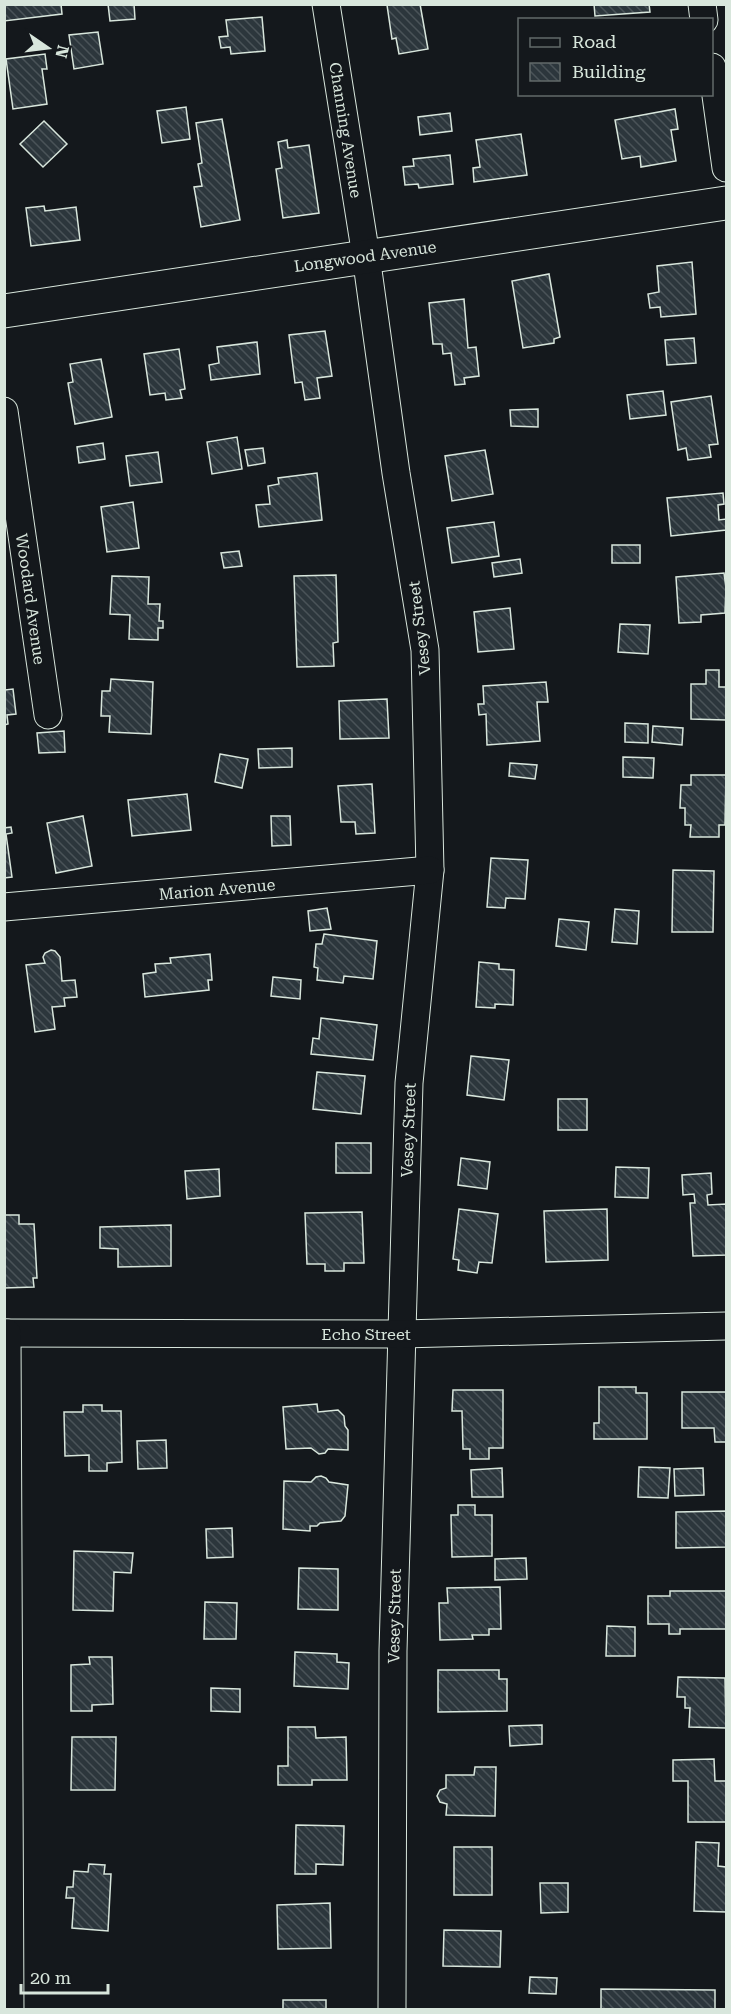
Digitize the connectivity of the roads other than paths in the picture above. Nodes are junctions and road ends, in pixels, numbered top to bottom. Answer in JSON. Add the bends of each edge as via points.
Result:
{"nodes":[{"id":1,"x":326,"y":4,"type":"edge"},
{"id":2,"x":713,"y":80,"type":"edge"},
{"id":3,"x":726,"y":168,"type":"edge"},
{"id":4,"x":726,"y":203,"type":"edge"},
{"id":5,"x":366,"y":256,"type":"junction"},
{"id":6,"x":4,"y":311,"type":"edge"},
{"id":7,"x":4,"y":411,"type":"edge"},
{"id":8,"x":48,"y":715,"type":"dead end"},
{"id":9,"x":430,"y":870,"type":"junction"},
{"id":10,"x":4,"y":907,"type":"edge"},
{"id":11,"x":726,"y":1326,"type":"edge"},
{"id":12,"x":6,"y":1333,"type":"edge"},
{"id":13,"x":402,"y":1334,"type":"junction"},
{"id":14,"x":10,"y":2010,"type":"edge"},
{"id":15,"x":392,"y":2010,"type":"edge"}],
"edges":[{"from":1,"to":5,"type":"street","name":"Channing Avenue"},
{"from":2,"to":3,"type":"street"},
{"from":4,"to":5,"type":"street","name":"Longwood Avenue"},
{"from":5,"to":6,"type":"street","name":"Longwood Avenue"},
{"from":5,"to":9,"type":"street","name":"Vesey Street","via":[[425,650]]},
{"from":7,"to":8,"type":"street","name":"Woodard Avenue"},
{"from":9,"to":10,"type":"street","name":"Marion Avenue"},
{"from":9,"to":13,"type":"street","name":"Vesey Street","via":[[409,1083]]},
{"from":11,"to":13,"type":"street","name":"Echo Street"},
{"from":12,"to":13,"type":"street","name":"Echo Street"},
{"from":12,"to":14,"type":"street"},
{"from":13,"to":15,"type":"street","name":"Vesey Street","via":[[393,1651]]}]}
